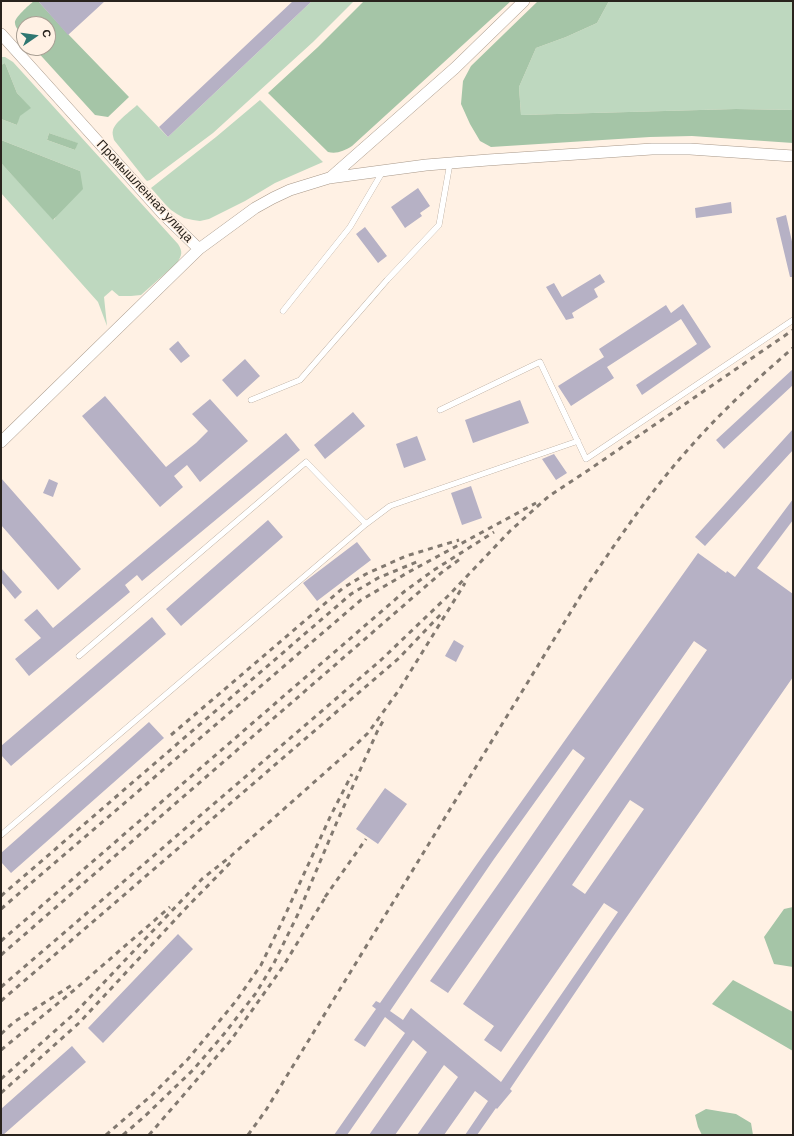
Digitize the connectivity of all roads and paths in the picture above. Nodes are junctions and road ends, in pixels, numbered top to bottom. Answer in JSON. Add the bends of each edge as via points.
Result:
{"nodes":[{"id":1,"x":524,"y":1,"type":"edge"},
{"id":2,"x":1,"y":34,"type":"edge"},
{"id":3,"x":793,"y":156,"type":"edge"},
{"id":4,"x":450,"y":163,"type":"junction"},
{"id":5,"x":383,"y":170,"type":"junction"},
{"id":6,"x":329,"y":178,"type":"junction"},
{"id":7,"x":199,"y":249,"type":"junction"},
{"id":8,"x":283,"y":311,"type":"dead end"},
{"id":9,"x":793,"y":320,"type":"edge"},
{"id":10,"x":251,"y":400,"type":"dead end"},
{"id":11,"x":440,"y":410,"type":"dead end"},
{"id":12,"x":1,"y":442,"type":"edge"},
{"id":13,"x":578,"y":442,"type":"junction"},
{"id":14,"x":366,"y":524,"type":"junction"},
{"id":15,"x":79,"y":656,"type":"dead end"},
{"id":16,"x":1,"y":835,"type":"edge"}],
"edges":[{"from":1,"to":6,"type":"street","via":[[455,68]]},
{"from":2,"to":7,"type":"street","name":"Промышленная улица","via":[[164,214]]},
{"from":3,"to":4,"type":"street","via":[[652,149]]},
{"from":4,"to":5,"type":"street"},
{"from":4,"to":10,"type":"lane","via":[[440,225],[300,380]]},
{"from":5,"to":6,"type":"street"},
{"from":5,"to":8,"type":"lane","via":[[350,227]]},
{"from":6,"to":7,"type":"street","via":[[272,198]]},
{"from":7,"to":12,"type":"street","name":"Промышленная улица"},
{"from":9,"to":13,"type":"lane","via":[[586,459]]},
{"from":11,"to":13,"type":"lane","via":[[540,362]]},
{"from":13,"to":14,"type":"lane","via":[[390,506]]},
{"from":14,"to":15,"type":"lane","via":[[306,462]]},
{"from":14,"to":16,"type":"lane"}]}
